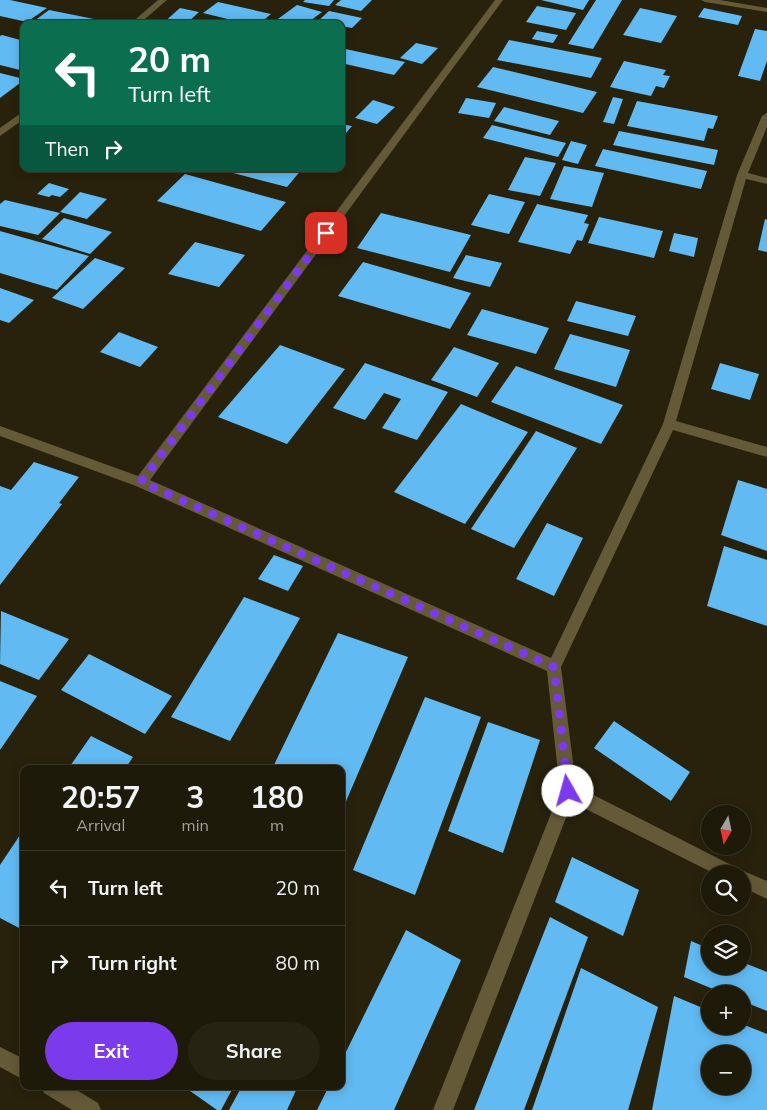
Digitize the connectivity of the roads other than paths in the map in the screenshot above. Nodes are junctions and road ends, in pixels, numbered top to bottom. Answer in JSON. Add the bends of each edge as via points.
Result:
{"nodes":[{"id":1,"x":163,"y":0,"type":"edge"},
{"id":2,"x":499,"y":0,"type":"edge"},
{"id":3,"x":705,"y":0,"type":"edge"},
{"id":4,"x":767,"y":10,"type":"edge"},
{"id":5,"x":139,"y":20,"type":"edge"},
{"id":6,"x":767,"y":116,"type":"edge"},
{"id":7,"x":20,"y":117,"type":"edge"},
{"id":8,"x":0,"y":133,"type":"edge"},
{"id":9,"x":742,"y":175,"type":"junction"},
{"id":10,"x":767,"y":181,"type":"edge"},
{"id":11,"x":669,"y":424,"type":"junction"},
{"id":12,"x":0,"y":431,"type":"edge"},
{"id":13,"x":767,"y":452,"type":"edge"},
{"id":14,"x":141,"y":482,"type":"junction"},
{"id":15,"x":554,"y":667,"type":"junction"},
{"id":16,"x":568,"y":791,"type":"junction"},
{"id":17,"x":716,"y":865,"type":"edge"},
{"id":18,"x":751,"y":882,"type":"edge"},
{"id":19,"x":767,"y":890,"type":"edge"},
{"id":20,"x":0,"y":1056,"type":"edge"},
{"id":21,"x":20,"y":1068,"type":"edge"},
{"id":22,"x":58,"y":1090,"type":"edge"},
{"id":23,"x":91,"y":1110,"type":"edge"},
{"id":24,"x":442,"y":1110,"type":"edge"}],
"edges":[{"from":1,"to":5,"type":"street"},
{"from":2,"to":14,"type":"street"},
{"from":3,"to":4,"type":"street"},
{"from":6,"to":9,"type":"street"},
{"from":7,"to":8,"type":"street"},
{"from":9,"to":10,"type":"street"},
{"from":9,"to":11,"type":"street"},
{"from":11,"to":13,"type":"street"},
{"from":11,"to":15,"type":"street"},
{"from":12,"to":14,"type":"street"},
{"from":14,"to":15,"type":"street"},
{"from":15,"to":16,"type":"street"},
{"from":16,"to":17,"type":"street"},
{"from":16,"to":24,"type":"street"},
{"from":18,"to":19,"type":"street"},
{"from":20,"to":21,"type":"street"},
{"from":22,"to":23,"type":"street"}]}
